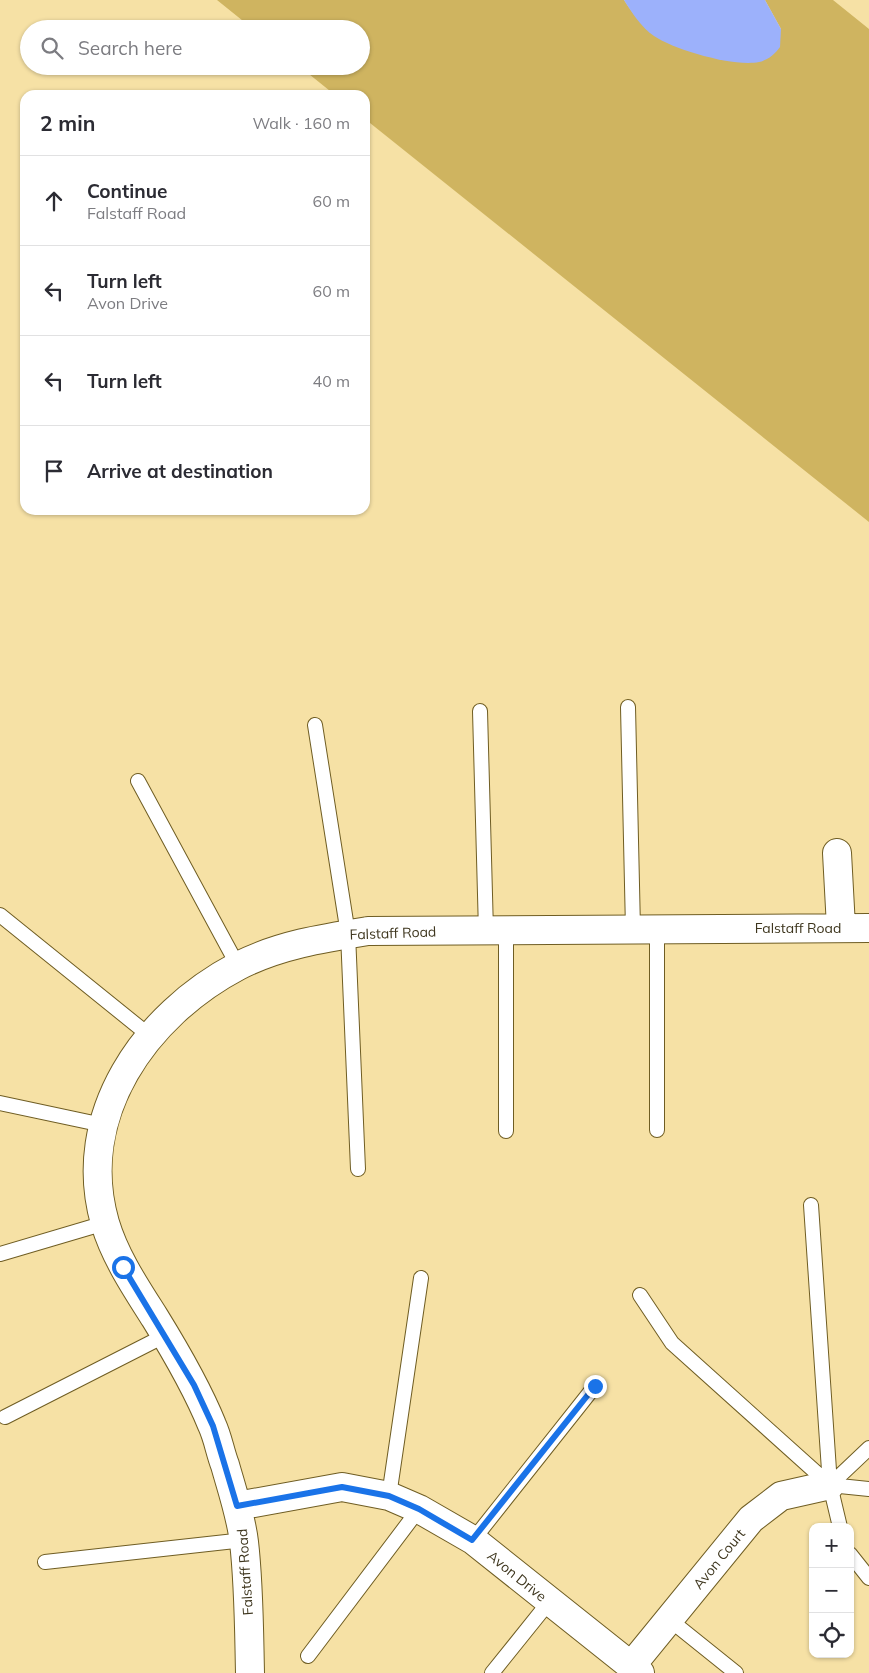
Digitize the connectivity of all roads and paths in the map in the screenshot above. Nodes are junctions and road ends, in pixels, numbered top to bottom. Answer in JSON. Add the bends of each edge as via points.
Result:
{"nodes":[{"id":1,"x":628,"y":707,"type":"dead end"},
{"id":2,"x":480,"y":711,"type":"dead end"},
{"id":3,"x":315,"y":725,"type":"dead end"},
{"id":4,"x":138,"y":781,"type":"dead end"},
{"id":5,"x":837,"y":853,"type":"dead end"},
{"id":6,"x":0,"y":915,"type":"edge"},
{"id":7,"x":841,"y":927,"type":"junction"},
{"id":8,"x":869,"y":928,"type":"edge"},
{"id":9,"x":645,"y":929,"type":"junction"},
{"id":10,"x":496,"y":930,"type":"junction"},
{"id":11,"x":348,"y":934,"type":"junction"},
{"id":12,"x":238,"y":966,"type":"junction"},
{"id":13,"x":150,"y":1036,"type":"junction"},
{"id":14,"x":0,"y":1104,"type":"edge"},
{"id":15,"x":103,"y":1125,"type":"junction"},
{"id":16,"x":657,"y":1130,"type":"dead end"},
{"id":17,"x":506,"y":1131,"type":"dead end"},
{"id":18,"x":358,"y":1170,"type":"dead end"},
{"id":19,"x":811,"y":1205,"type":"dead end"},
{"id":20,"x":105,"y":1223,"type":"junction"},
{"id":21,"x":0,"y":1254,"type":"edge"},
{"id":22,"x":421,"y":1278,"type":"dead end"},
{"id":23,"x":640,"y":1295,"type":"dead end"},
{"id":24,"x":166,"y":1335,"type":"junction"},
{"id":25,"x":595,"y":1386,"type":"dead end"},
{"id":26,"x":5,"y":1417,"type":"dead end"},
{"id":27,"x":869,"y":1448,"type":"edge"},
{"id":28,"x":830,"y":1485,"type":"junction"},
{"id":29,"x":869,"y":1489,"type":"edge"},
{"id":30,"x":389,"y":1496,"type":"junction"},
{"id":31,"x":237,"y":1506,"type":"junction"},
{"id":32,"x":419,"y":1509,"type":"junction"},
{"id":33,"x":839,"y":1523,"type":"edge"},
{"id":34,"x":244,"y":1540,"type":"junction"},
{"id":35,"x":472,"y":1540,"type":"junction"},
{"id":36,"x":854,"y":1559,"type":"edge"},
{"id":37,"x":45,"y":1562,"type":"dead end"},
{"id":38,"x":869,"y":1578,"type":"edge"},
{"id":39,"x":549,"y":1602,"type":"junction"},
{"id":40,"x":670,"y":1620,"type":"junction"},
{"id":41,"x":308,"y":1656,"type":"dead end"},
{"id":42,"x":636,"y":1670,"type":"edge"},
{"id":43,"x":250,"y":1673,"type":"edge"},
{"id":44,"x":492,"y":1673,"type":"edge"},
{"id":45,"x":736,"y":1673,"type":"edge"}],
"edges":[{"from":1,"to":9,"type":"lane"},
{"from":2,"to":10,"type":"lane"},
{"from":3,"to":11,"type":"lane"},
{"from":4,"to":12,"type":"lane"},
{"from":5,"to":7,"type":"street"},
{"from":6,"to":13,"type":"lane"},
{"from":7,"to":8,"type":"street","name":"Falstaff Road"},
{"from":7,"to":9,"type":"street","name":"Falstaff Road"},
{"from":9,"to":10,"type":"street","name":"Falstaff Road"},
{"from":9,"to":16,"type":"lane"},
{"from":10,"to":11,"type":"street","name":"Falstaff Road"},
{"from":10,"to":17,"type":"lane"},
{"from":11,"to":12,"type":"street","name":"Falstaff Road","via":[[310,940]]},
{"from":11,"to":18,"type":"lane"},
{"from":12,"to":13,"type":"street","name":"Falstaff Road","via":[[207,985]]},
{"from":13,"to":15,"type":"street","name":"Falstaff Road","via":[[129,1062]]},
{"from":14,"to":15,"type":"lane"},
{"from":15,"to":20,"type":"street","name":"Falstaff Road","via":[[98,1157]]},
{"from":19,"to":28,"type":"lane"},
{"from":20,"to":21,"type":"lane"},
{"from":20,"to":24,"type":"street","name":"Falstaff Road","via":[[123,1267]]},
{"from":22,"to":30,"type":"lane"},
{"from":23,"to":28,"type":"lane","via":[[672,1343]]},
{"from":24,"to":26,"type":"lane"},
{"from":24,"to":31,"type":"street","name":"Falstaff Road","via":[[213,1426]]},
{"from":25,"to":35,"type":"lane"},
{"from":27,"to":28,"type":"lane"},
{"from":28,"to":29,"type":"lane"},
{"from":28,"to":33,"type":"lane"},
{"from":28,"to":40,"type":"street","name":"Avon Court","via":[[781,1496],[751,1519]]},
{"from":30,"to":31,"type":"street","name":"Avon Drive","via":[[342,1487]]},
{"from":30,"to":32,"type":"street","name":"Avon Drive"},
{"from":31,"to":34,"type":"street","name":"Falstaff Road"},
{"from":32,"to":35,"type":"street","name":"Avon Drive"},
{"from":32,"to":41,"type":"lane"},
{"from":34,"to":37,"type":"lane"},
{"from":34,"to":43,"type":"street","name":"Falstaff Road"},
{"from":35,"to":39,"type":"street","name":"Avon Drive"},
{"from":36,"to":38,"type":"lane"},
{"from":39,"to":42,"type":"street","name":"Avon Drive"},
{"from":39,"to":44,"type":"lane"},
{"from":40,"to":42,"type":"street","name":"Avon Court"},
{"from":40,"to":45,"type":"lane"}]}
